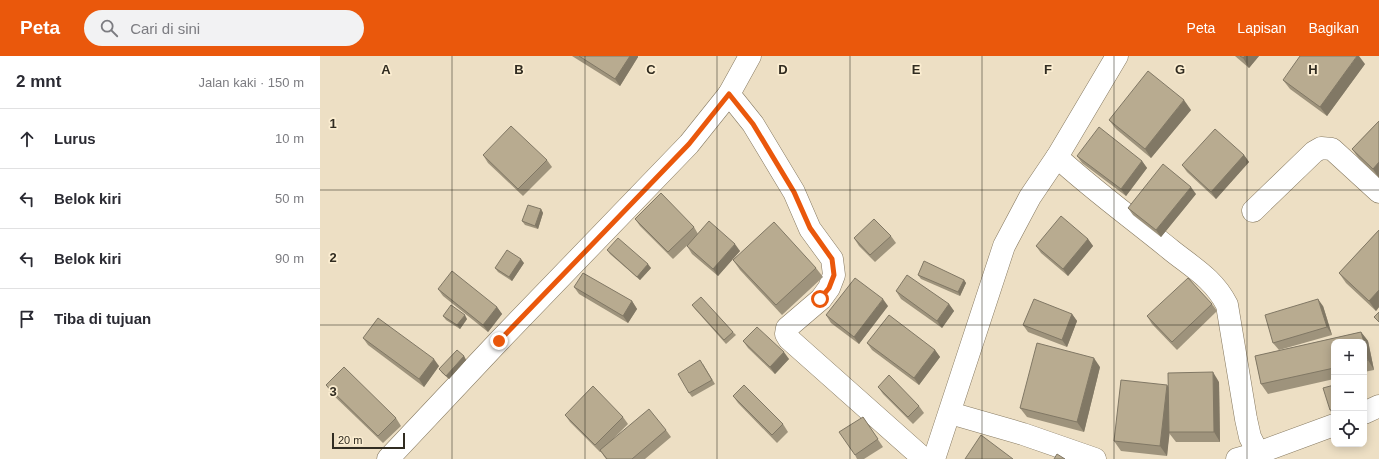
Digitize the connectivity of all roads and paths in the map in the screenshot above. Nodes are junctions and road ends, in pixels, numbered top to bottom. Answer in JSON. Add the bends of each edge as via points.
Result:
{"nodes":[{"id":1,"x":750,"y":56,"type":"edge"},
{"id":2,"x":1117,"y":56,"type":"edge"},
{"id":3,"x":729,"y":94,"type":"junction"},
{"id":4,"x":1056,"y":157,"type":"junction"},
{"id":5,"x":1379,"y":192,"type":"edge"},
{"id":6,"x":1253,"y":211,"type":"dead end"},
{"id":7,"x":1379,"y":406,"type":"edge"},
{"id":8,"x":1367,"y":412,"type":"edge"},
{"id":9,"x":950,"y":413,"type":"junction"},
{"id":10,"x":1331,"y":425,"type":"edge"},
{"id":11,"x":1258,"y":453,"type":"junction"},
{"id":12,"x":388,"y":459,"type":"edge"},
{"id":13,"x":924,"y":459,"type":"edge"},
{"id":14,"x":934,"y":459,"type":"edge"},
{"id":15,"x":1095,"y":459,"type":"edge"},
{"id":16,"x":1237,"y":459,"type":"edge"}],
"edges":[{"from":1,"to":3,"type":"street"},
{"from":2,"to":4,"type":"street"},
{"from":3,"to":12,"type":"street","via":[[689,144]]},
{"from":3,"to":13,"type":"street","via":[[753,124],[794,192],[810,228],[832,259],[834,275],[829,288],[788,328],[786,334]]},
{"from":4,"to":9,"type":"street","via":[[1030,197],[1004,246]]},
{"from":4,"to":11,"type":"street","via":[[1200,271],[1220,292],[1226,305],[1248,431]]},
{"from":5,"to":6,"type":"street","via":[[1332,149],[1320,148]]},
{"from":7,"to":8,"type":"street"},
{"from":9,"to":14,"type":"street"},
{"from":9,"to":15,"type":"street","via":[[1023,434]]},
{"from":10,"to":11,"type":"street"},
{"from":11,"to":16,"type":"street"}]}
